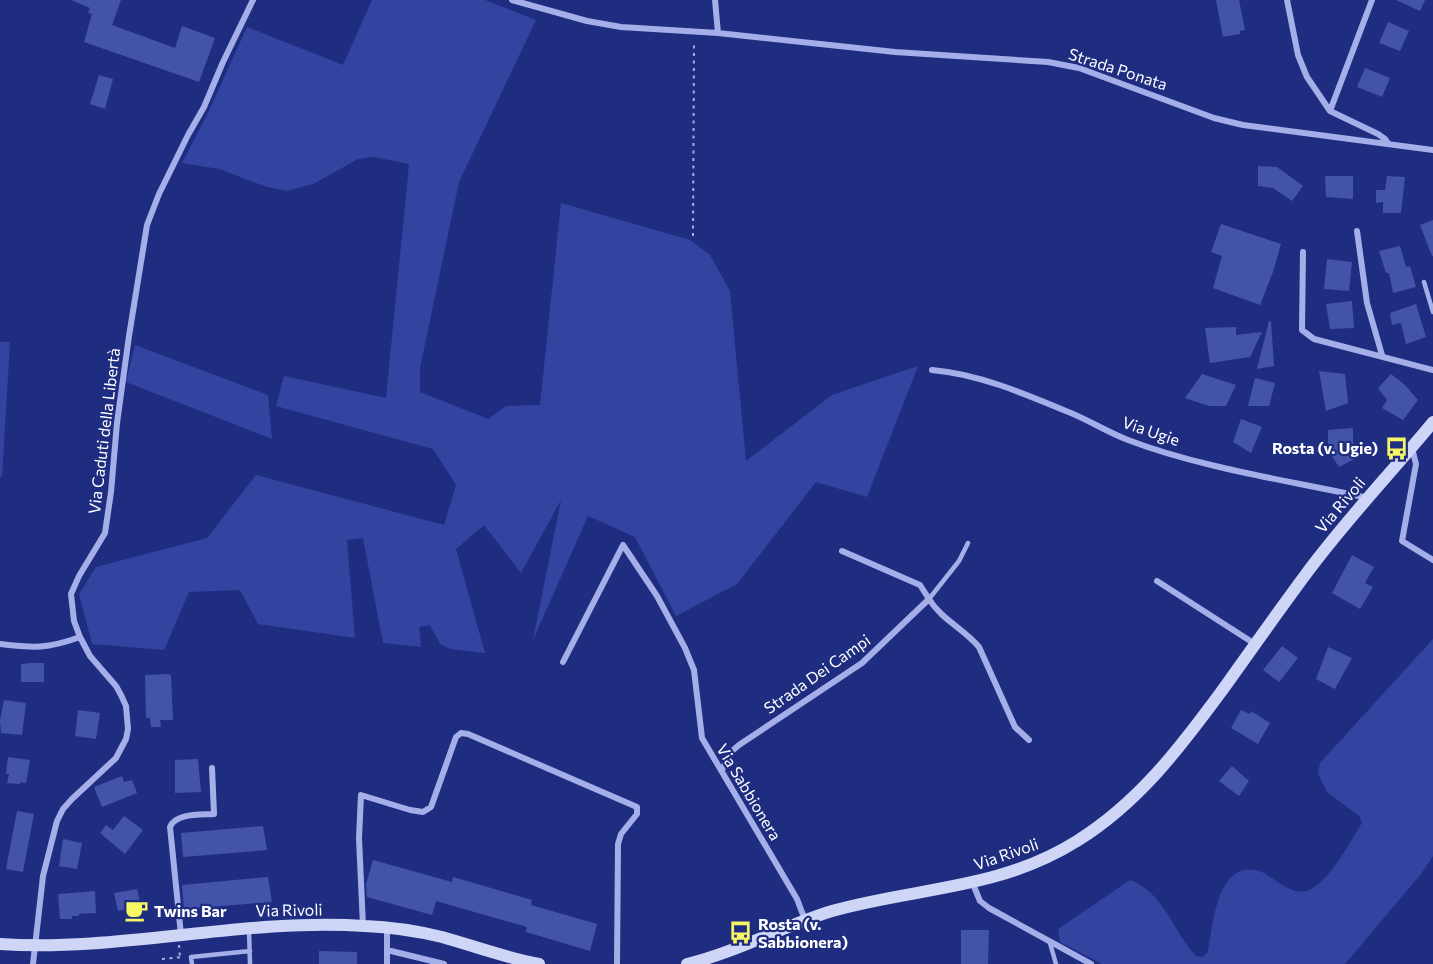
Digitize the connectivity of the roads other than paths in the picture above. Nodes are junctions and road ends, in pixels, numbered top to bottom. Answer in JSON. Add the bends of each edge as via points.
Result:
{"nodes":[{"id":1,"x":253,"y":0,"type":"edge"},
{"id":2,"x":512,"y":0,"type":"edge"},
{"id":3,"x":715,"y":0,"type":"edge"},
{"id":4,"x":1287,"y":0,"type":"edge"},
{"id":5,"x":1372,"y":0,"type":"edge"},
{"id":6,"x":718,"y":33,"type":"junction"},
{"id":7,"x":1330,"y":111,"type":"junction"},
{"id":8,"x":1388,"y":143,"type":"junction"},
{"id":9,"x":1433,"y":150,"type":"edge"},
{"id":10,"x":1357,"y":231,"type":"dead end"},
{"id":11,"x":1303,"y":252,"type":"dead end"},
{"id":12,"x":1424,"y":282,"type":"dead end"},
{"id":13,"x":1433,"y":312,"type":"edge"},
{"id":14,"x":1382,"y":355,"type":"junction"},
{"id":15,"x":932,"y":370,"type":"dead end"},
{"id":16,"x":1433,"y":370,"type":"edge"},
{"id":17,"x":1433,"y":422,"type":"edge"},
{"id":18,"x":1412,"y":448,"type":"junction"},
{"id":19,"x":1368,"y":498,"type":"junction"},
{"id":20,"x":968,"y":543,"type":"dead end"},
{"id":21,"x":842,"y":551,"type":"dead end"},
{"id":22,"x":1433,"y":561,"type":"edge"},
{"id":23,"x":1157,"y":581,"type":"dead end"},
{"id":24,"x":929,"y":598,"type":"junction"},
{"id":25,"x":80,"y":637,"type":"junction"},
{"id":26,"x":0,"y":644,"type":"edge"},
{"id":27,"x":1256,"y":644,"type":"junction"},
{"id":28,"x":564,"y":662,"type":"dead end"},
{"id":29,"x":1029,"y":740,"type":"dead end"},
{"id":30,"x":212,"y":768,"type":"dead end"},
{"id":31,"x":722,"y":770,"type":"junction"},
{"id":32,"x":973,"y":884,"type":"junction"},
{"id":33,"x":805,"y":920,"type":"junction"},
{"id":34,"x":363,"y":926,"type":"junction"},
{"id":35,"x":249,"y":927,"type":"junction"},
{"id":36,"x":387,"y":928,"type":"junction"},
{"id":37,"x":181,"y":935,"type":"junction"},
{"id":38,"x":0,"y":944,"type":"edge"},
{"id":39,"x":1050,"y":944,"type":"junction"},
{"id":40,"x":35,"y":946,"type":"junction"},
{"id":41,"x":387,"y":950,"type":"junction"},
{"id":42,"x":250,"y":951,"type":"junction"},
{"id":43,"x":33,"y":964,"type":"edge"},
{"id":44,"x":192,"y":964,"type":"edge"},
{"id":45,"x":250,"y":964,"type":"edge"},
{"id":46,"x":387,"y":964,"type":"edge"},
{"id":47,"x":444,"y":964,"type":"edge"},
{"id":48,"x":539,"y":964,"type":"edge"},
{"id":49,"x":617,"y":964,"type":"edge"},
{"id":50,"x":687,"y":964,"type":"edge"},
{"id":51,"x":1056,"y":964,"type":"edge"},
{"id":52,"x":1091,"y":964,"type":"edge"}],
"edges":[{"from":1,"to":25,"type":"street","name":"Via Caduti della Libertà","via":[[147,225],[127,347],[105,532],[71,594]]},
{"from":2,"to":6,"type":"street","name":"Strada Ponata","via":[[621,27]]},
{"from":3,"to":6,"type":"street"},
{"from":4,"to":7,"type":"street","via":[[1298,55]]},
{"from":5,"to":7,"type":"street"},
{"from":6,"to":8,"type":"street","name":"Strada Ponata","via":[[895,52],[1048,62],[1079,68],[1243,125]]},
{"from":7,"to":8,"type":"street","via":[[1378,134]]},
{"from":8,"to":9,"type":"street","name":"Strada Ponata"},
{"from":10,"to":14,"type":"street","via":[[1367,303]]},
{"from":11,"to":14,"type":"street","via":[[1302,330],[1314,339]]},
{"from":12,"to":13,"type":"lane"},
{"from":14,"to":16,"type":"street"},
{"from":15,"to":19,"type":"street","name":"Via Ugie","via":[[958,372],[999,385],[1160,451]]},
{"from":17,"to":18,"type":"street","name":"Via Rivoli"},
{"from":18,"to":19,"type":"street","name":"Via Rivoli"},
{"from":18,"to":22,"type":"street","via":[[1416,464],[1402,541]]},
{"from":19,"to":27,"type":"street","name":"Via Rivoli","via":[[1313,564]]},
{"from":20,"to":24,"type":"lane","via":[[959,561]]},
{"from":21,"to":24,"type":"street","via":[[920,585]]},
{"from":23,"to":27,"type":"street"},
{"from":24,"to":29,"type":"street","via":[[934,608],[979,647],[1015,727]]},
{"from":24,"to":31,"type":"street","name":"Strada Dei Campi","via":[[862,663],[739,745]]},
{"from":25,"to":26,"type":"street","via":[[56,646]]},
{"from":25,"to":40,"type":"street","name":"Via Caduti della Libertà","via":[[90,656],[122,695],[128,729],[117,758],[72,799],[57,821],[43,876]]},
{"from":27,"to":32,"type":"street","name":"Via Rivoli","via":[[1178,750],[1134,798],[1077,841],[1047,858]]},
{"from":28,"to":31,"type":"street","name":"Via Sabbionera","via":[[623,545],[685,648],[694,670],[702,738]]},
{"from":30,"to":37,"type":"street","via":[[214,814],[177,818],[170,827]]},
{"from":31,"to":33,"type":"street","name":"Via Sabbionera","via":[[797,899]]},
{"from":32,"to":33,"type":"street","name":"Via Rivoli","via":[[854,906]]},
{"from":32,"to":39,"type":"street","via":[[980,901]]},
{"from":33,"to":50,"type":"street","name":"Via Rivoli"},
{"from":34,"to":35,"type":"street","name":"Via Rivoli"},
{"from":34,"to":36,"type":"street","name":"Via Rivoli"},
{"from":34,"to":49,"type":"street","via":[[361,795],[423,812],[431,807],[456,737],[468,734],[637,807],[638,814],[621,834],[618,844]]},
{"from":35,"to":37,"type":"street","name":"Via Rivoli"},
{"from":35,"to":42,"type":"lane"},
{"from":36,"to":41,"type":"street"},
{"from":36,"to":48,"type":"street","name":"Via Rivoli","via":[[440,937]]},
{"from":37,"to":40,"type":"street","name":"Via Rivoli"},
{"from":38,"to":40,"type":"street","name":"Via Rivoli"},
{"from":39,"to":51,"type":"lane"},
{"from":39,"to":52,"type":"street"},
{"from":40,"to":43,"type":"street","name":"Via Caduti della Libertà"},
{"from":41,"to":46,"type":"street"},
{"from":41,"to":47,"type":"street"},
{"from":42,"to":44,"type":"lane","via":[[191,957]]},
{"from":42,"to":45,"type":"lane"}]}
